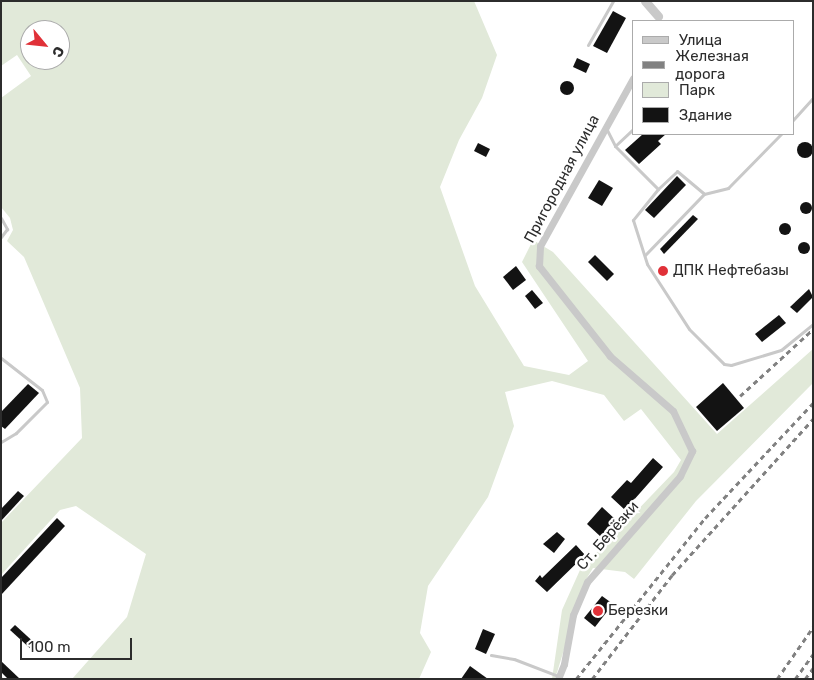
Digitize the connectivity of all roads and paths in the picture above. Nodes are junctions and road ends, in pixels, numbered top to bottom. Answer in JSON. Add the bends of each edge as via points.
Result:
{"nodes":[{"id":1,"x":613,"y":1,"type":"edge"},
{"id":2,"x":645,"y":1,"type":"edge"},
{"id":3,"x":659,"y":20,"type":"edge"},
{"id":4,"x":588,"y":45,"type":"dead end"},
{"id":5,"x":632,"y":80,"type":"edge"},
{"id":6,"x":813,"y":98,"type":"edge"},
{"id":7,"x":794,"y":119,"type":"edge"},
{"id":8,"x":605,"y":128,"type":"junction"},
{"id":9,"x":632,"y":129,"type":"edge"},
{"id":10,"x":780,"y":135,"type":"edge"},
{"id":11,"x":615,"y":146,"type":"junction"},
{"id":12,"x":658,"y":189,"type":"junction"},
{"id":13,"x":704,"y":194,"type":"junction"},
{"id":14,"x":1,"y":218,"type":"edge"},
{"id":15,"x":1,"y":238,"type":"edge"},
{"id":16,"x":645,"y":255,"type":"junction"},
{"id":17,"x":813,"y":324,"type":"edge"},
{"id":18,"x":1,"y":358,"type":"edge"},
{"id":19,"x":1,"y":442,"type":"edge"},
{"id":20,"x":692,"y":451,"type":"joint"},
{"id":21,"x":491,"y":655,"type":"dead end"},
{"id":22,"x":558,"y":677,"type":"edge"}],
"edges":[{"from":1,"to":4,"type":"lane"},
{"from":2,"to":3,"type":"street"},
{"from":5,"to":8,"type":"street","name":"Пригородная улица"},
{"from":6,"to":7,"type":"lane"},
{"from":8,"to":11,"type":"lane"},
{"from":8,"to":20,"type":"street","name":"Пригородная улица","via":[[540,246],[539,266],[610,356],[672,411]]},
{"from":9,"to":11,"type":"lane"},
{"from":10,"to":13,"type":"lane","via":[[728,188]]},
{"from":11,"to":12,"type":"lane"},
{"from":12,"to":13,"type":"lane","via":[[677,171]]},
{"from":12,"to":16,"type":"lane","via":[[633,220]]},
{"from":13,"to":16,"type":"lane"},
{"from":14,"to":15,"type":"lane","via":[[7,229]]},
{"from":16,"to":17,"type":"lane","via":[[688,329],[724,364],[731,365],[781,350]]},
{"from":18,"to":19,"type":"lane","via":[[42,390],[47,402],[16,433]]},
{"from":20,"to":22,"type":"street","name":"Ст. Берёзки","via":[[680,476],[587,582],[574,615]]},
{"from":21,"to":22,"type":"lane","via":[[514,659]]}]}
